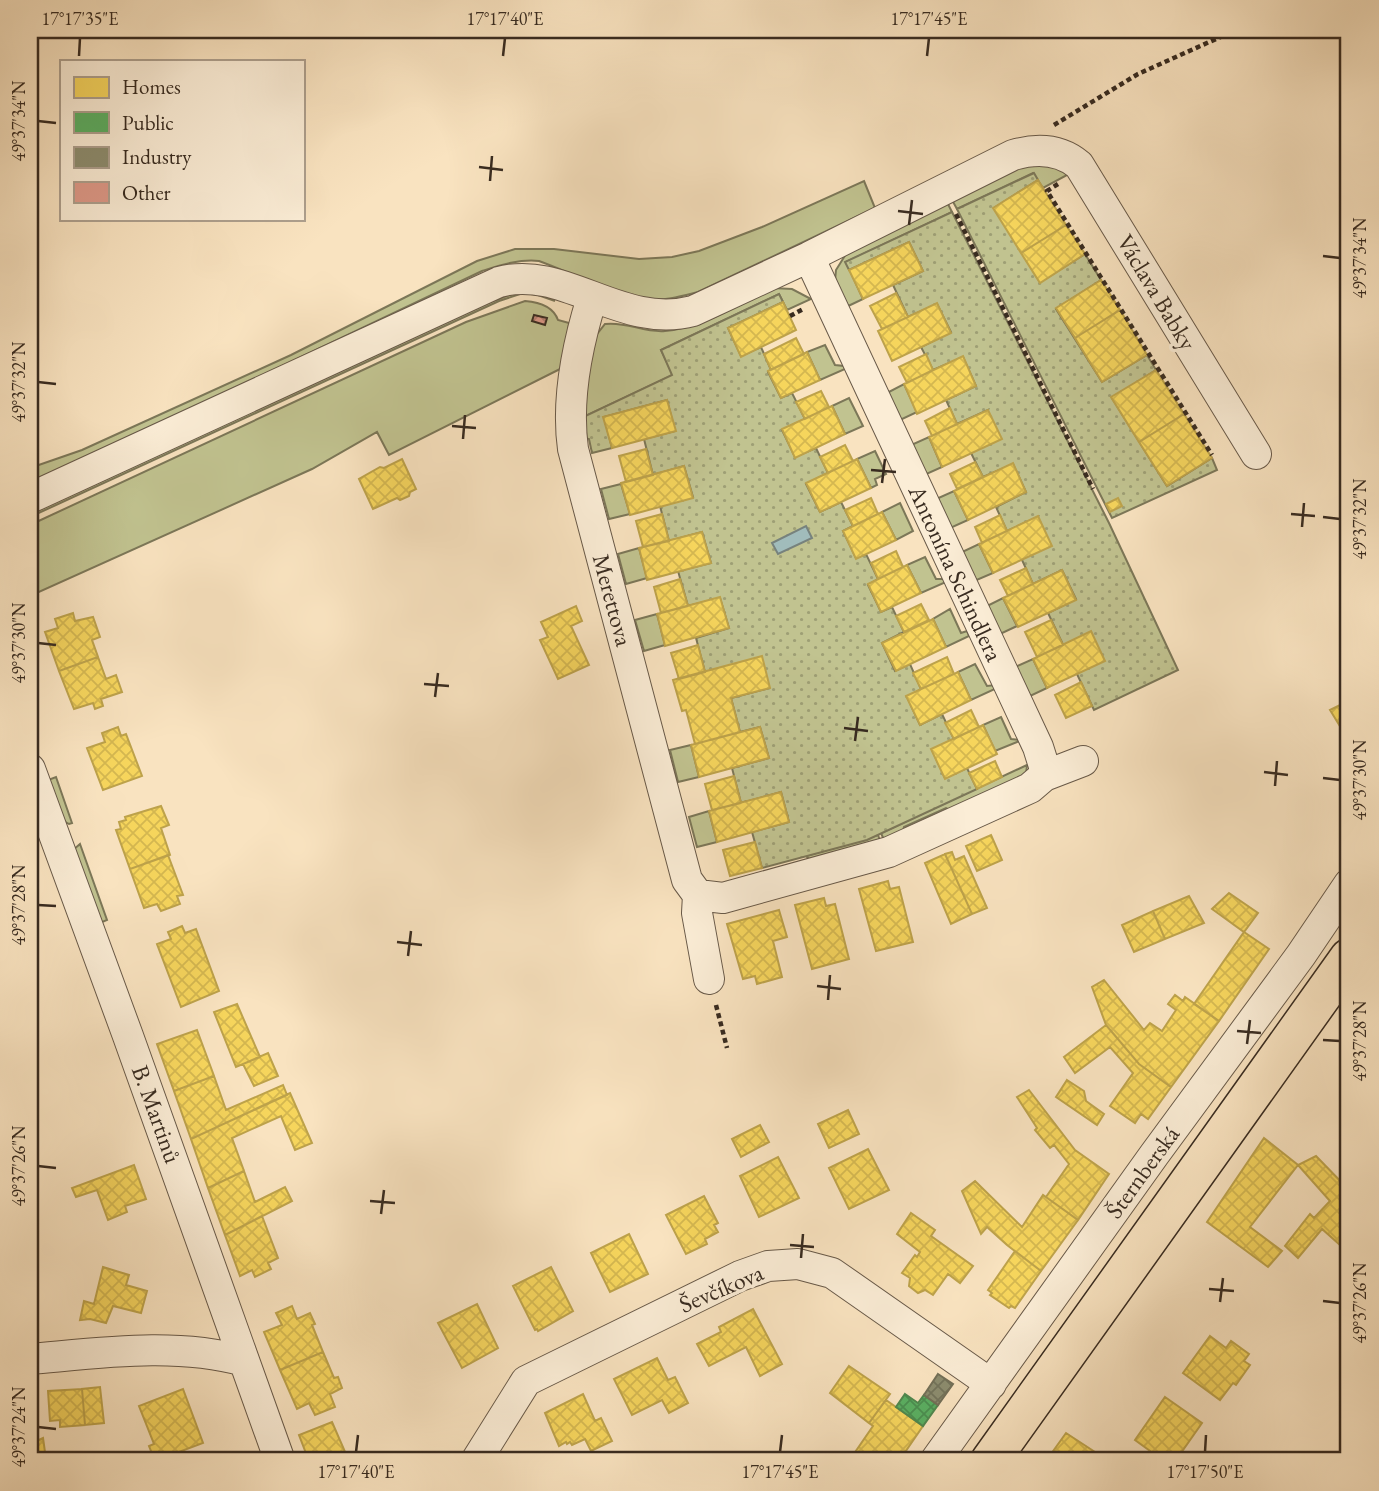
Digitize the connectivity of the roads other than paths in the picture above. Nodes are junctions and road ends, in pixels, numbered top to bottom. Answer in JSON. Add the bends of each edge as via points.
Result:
{"nodes":[{"id":1,"x":809,"y":257,"type":"junction"},
{"id":2,"x":592,"y":298,"type":"junction"},
{"id":3,"x":1256,"y":454,"type":"dead end"},
{"id":4,"x":30,"y":498,"type":"edge"},
{"id":5,"x":1083,"y":761,"type":"dead end"},
{"id":6,"x":30,"y":769,"type":"edge"},
{"id":7,"x":1044,"y":776,"type":"junction"},
{"id":8,"x":1349,"y":884,"type":"edge"},
{"id":9,"x":698,"y":895,"type":"junction"},
{"id":10,"x":1349,"y":958,"type":"edge"},
{"id":11,"x":712,"y":989,"type":"road end"},
{"id":12,"x":30,"y":1359,"type":"edge"},
{"id":13,"x":244,"y":1361,"type":"junction"},
{"id":14,"x":991,"y":1384,"type":"junction"},
{"id":15,"x":280,"y":1461,"type":"edge"},
{"id":16,"x":476,"y":1461,"type":"edge"},
{"id":17,"x":935,"y":1461,"type":"edge"},
{"id":18,"x":990,"y":1461,"type":"edge"}],
"edges":[{"from":1,"to":2,"type":"street","via":[[679,314],[645,313]]},
{"from":1,"to":3,"type":"street","name":"Václava Babky","via":[[1013,155],[1043,150],[1071,158],[1083,170]]},
{"from":1,"to":7,"type":"street","name":"Antonína Schindlera","via":[[1042,756]]},
{"from":2,"to":4,"type":"street","via":[[538,279],[499,282]]},
{"from":2,"to":9,"type":"street","name":"Merettova","via":[[573,386],[573,449],[687,880]]},
{"from":5,"to":7,"type":"street"},
{"from":6,"to":13,"type":"street","name":"B. Martinů"},
{"from":7,"to":9,"type":"street","via":[[1030,788],[889,852],[723,898]]},
{"from":8,"to":14,"type":"street","name":"Šternberská"},
{"from":9,"to":11,"type":"street","name":"Merettova","via":[[697,913]]},
{"from":10,"to":18,"type":"main road","name":"Šternberská"},
{"from":12,"to":13,"type":"street","via":[[182,1351]]},
{"from":13,"to":15,"type":"street","name":"B. Martinů"},
{"from":14,"to":16,"type":"street","name":"Ševčíkova","via":[[832,1273],[797,1264],[768,1266],[526,1381]]},
{"from":14,"to":17,"type":"street","name":"Šternberská"}]}
